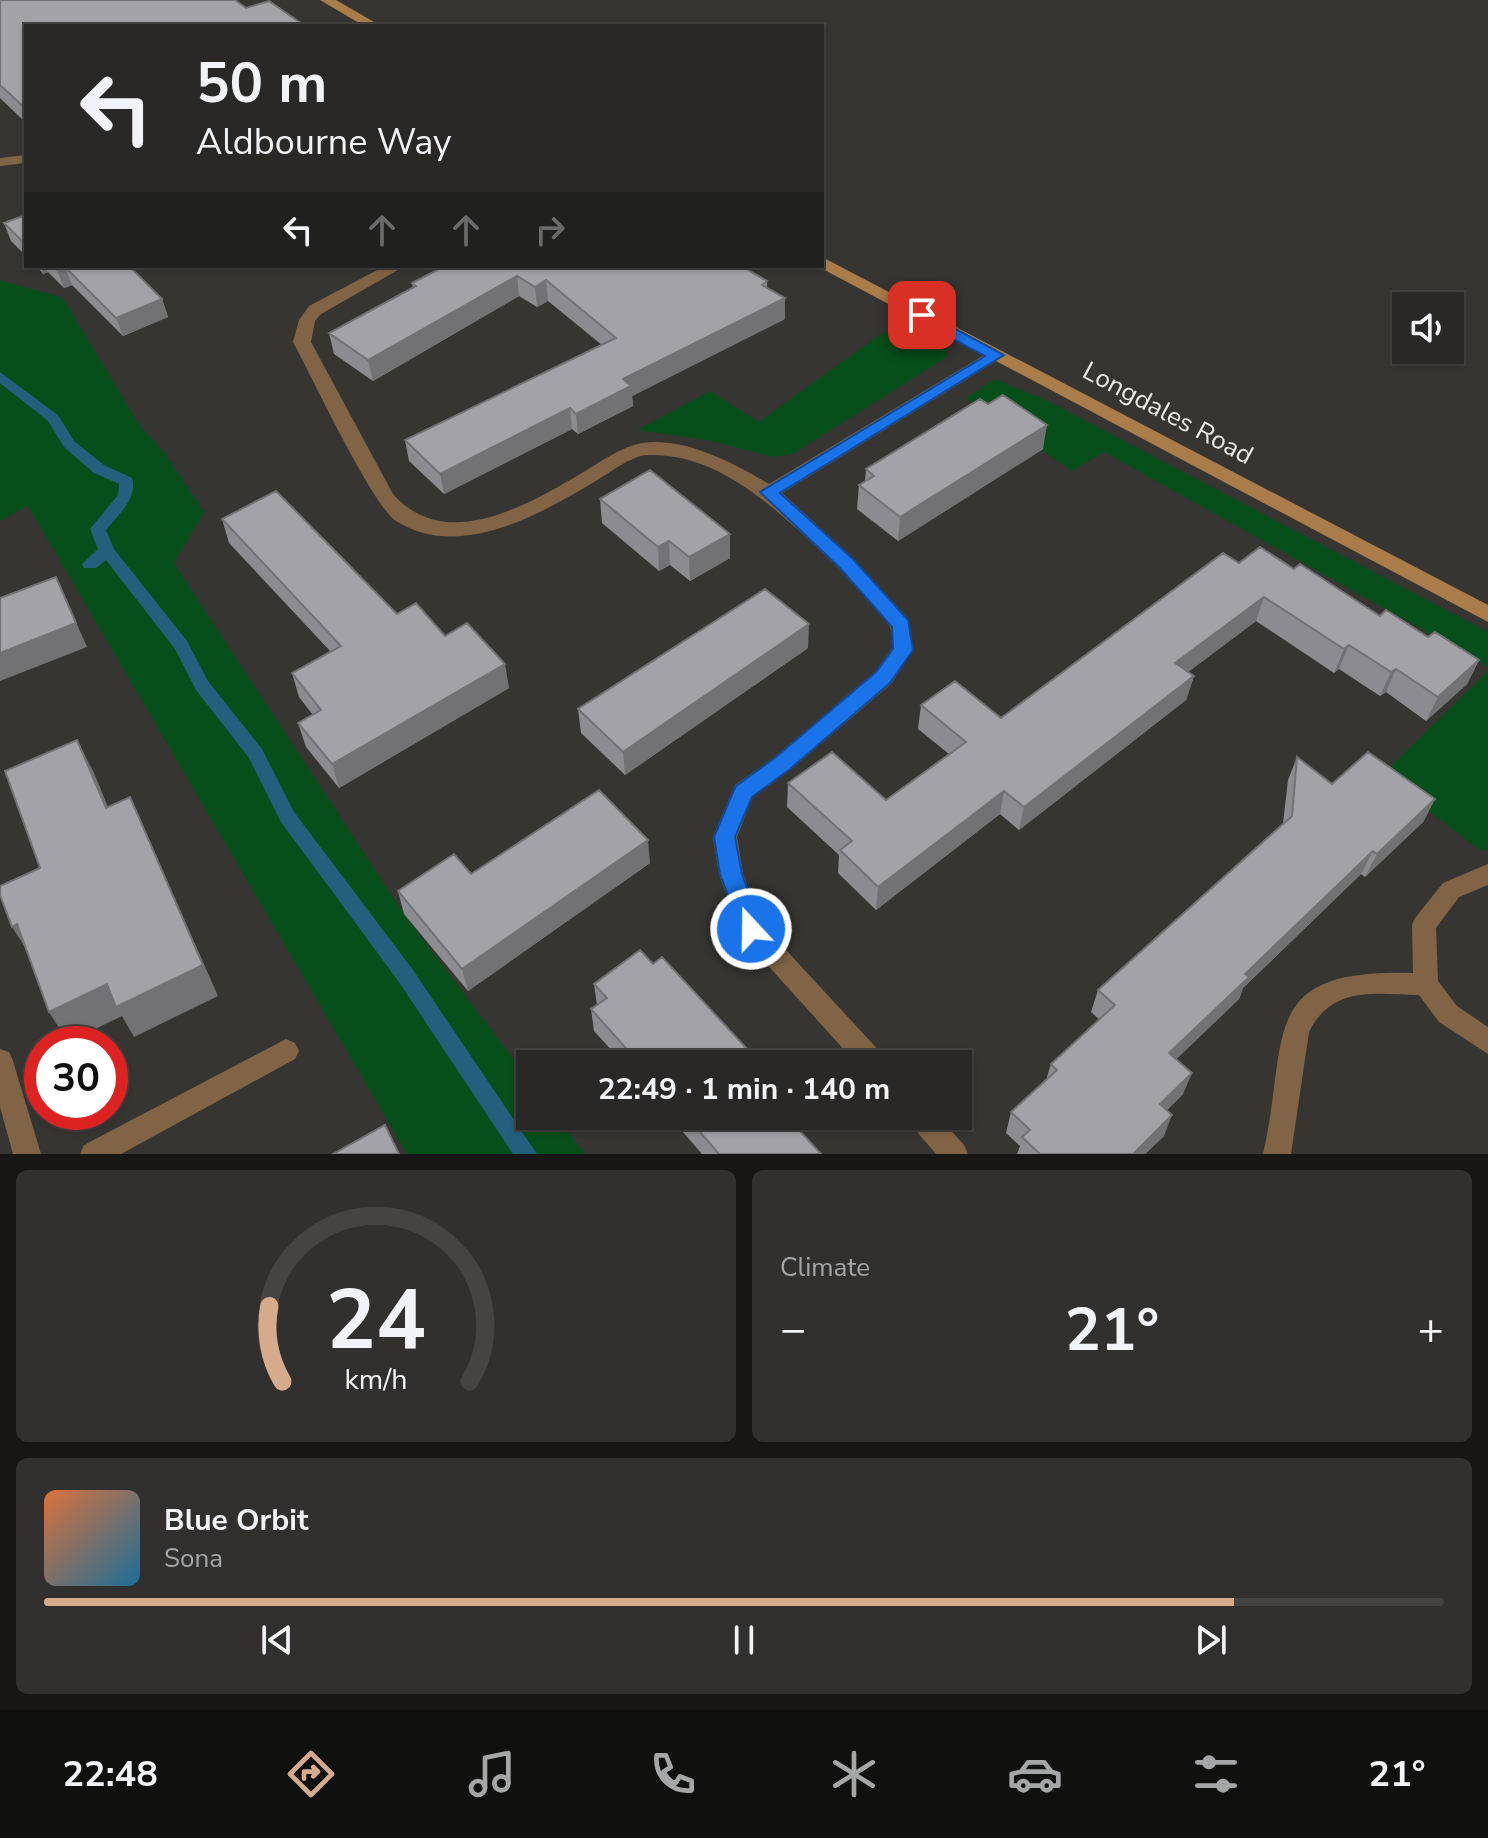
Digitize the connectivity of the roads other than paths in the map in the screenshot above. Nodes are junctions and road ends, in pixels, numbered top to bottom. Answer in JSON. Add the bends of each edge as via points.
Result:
{"nodes":[{"id":1,"x":326,"y":0,"type":"edge"},
{"id":2,"x":370,"y":24,"type":"edge"},
{"id":3,"x":24,"y":159,"type":"edge"},
{"id":4,"x":0,"y":162,"type":"edge"},
{"id":5,"x":824,"y":263,"type":"edge"},
{"id":6,"x":393,"y":268,"type":"edge"},
{"id":7,"x":997,"y":355,"type":"junction"},
{"id":8,"x":769,"y":492,"type":"junction"},
{"id":9,"x":1488,"y":614,"type":"edge"},
{"id":10,"x":1488,"y":874,"type":"edge"},
{"id":11,"x":1426,"y":984,"type":"junction"},
{"id":12,"x":1488,"y":1042,"type":"edge"},
{"id":13,"x":861,"y":1050,"type":"edge"},
{"id":14,"x":286,"y":1051,"type":"dead end"},
{"id":15,"x":0,"y":1061,"type":"edge"},
{"id":16,"x":933,"y":1130,"type":"edge"},
{"id":17,"x":27,"y":1154,"type":"edge"},
{"id":18,"x":94,"y":1154,"type":"edge"},
{"id":19,"x":954,"y":1154,"type":"edge"},
{"id":20,"x":1277,"y":1154,"type":"edge"}],
"edges":[{"from":1,"to":2,"type":"street"},
{"from":3,"to":4,"type":"street"},
{"from":5,"to":7,"type":"street","name":"Longdales Road"},
{"from":6,"to":8,"type":"street","via":[[315,310],[302,342],[386,498],[403,516],[450,529],[498,524],[644,449],[697,456]]},
{"from":7,"to":8,"type":"street"},
{"from":7,"to":9,"type":"street","name":"Longdales Road"},
{"from":8,"to":13,"type":"street","via":[[847,564],[901,625],[903,650],[883,678],[743,792],[725,837],[731,874],[751,929]]},
{"from":10,"to":11,"type":"street","via":[[1451,890],[1424,925]]},
{"from":11,"to":12,"type":"street","via":[[1448,1014]]},
{"from":11,"to":20,"type":"street","via":[[1347,985],[1330,991],[1300,1016]]},
{"from":14,"to":18,"type":"street"},
{"from":15,"to":17,"type":"street"},
{"from":16,"to":19,"type":"street"}]}
